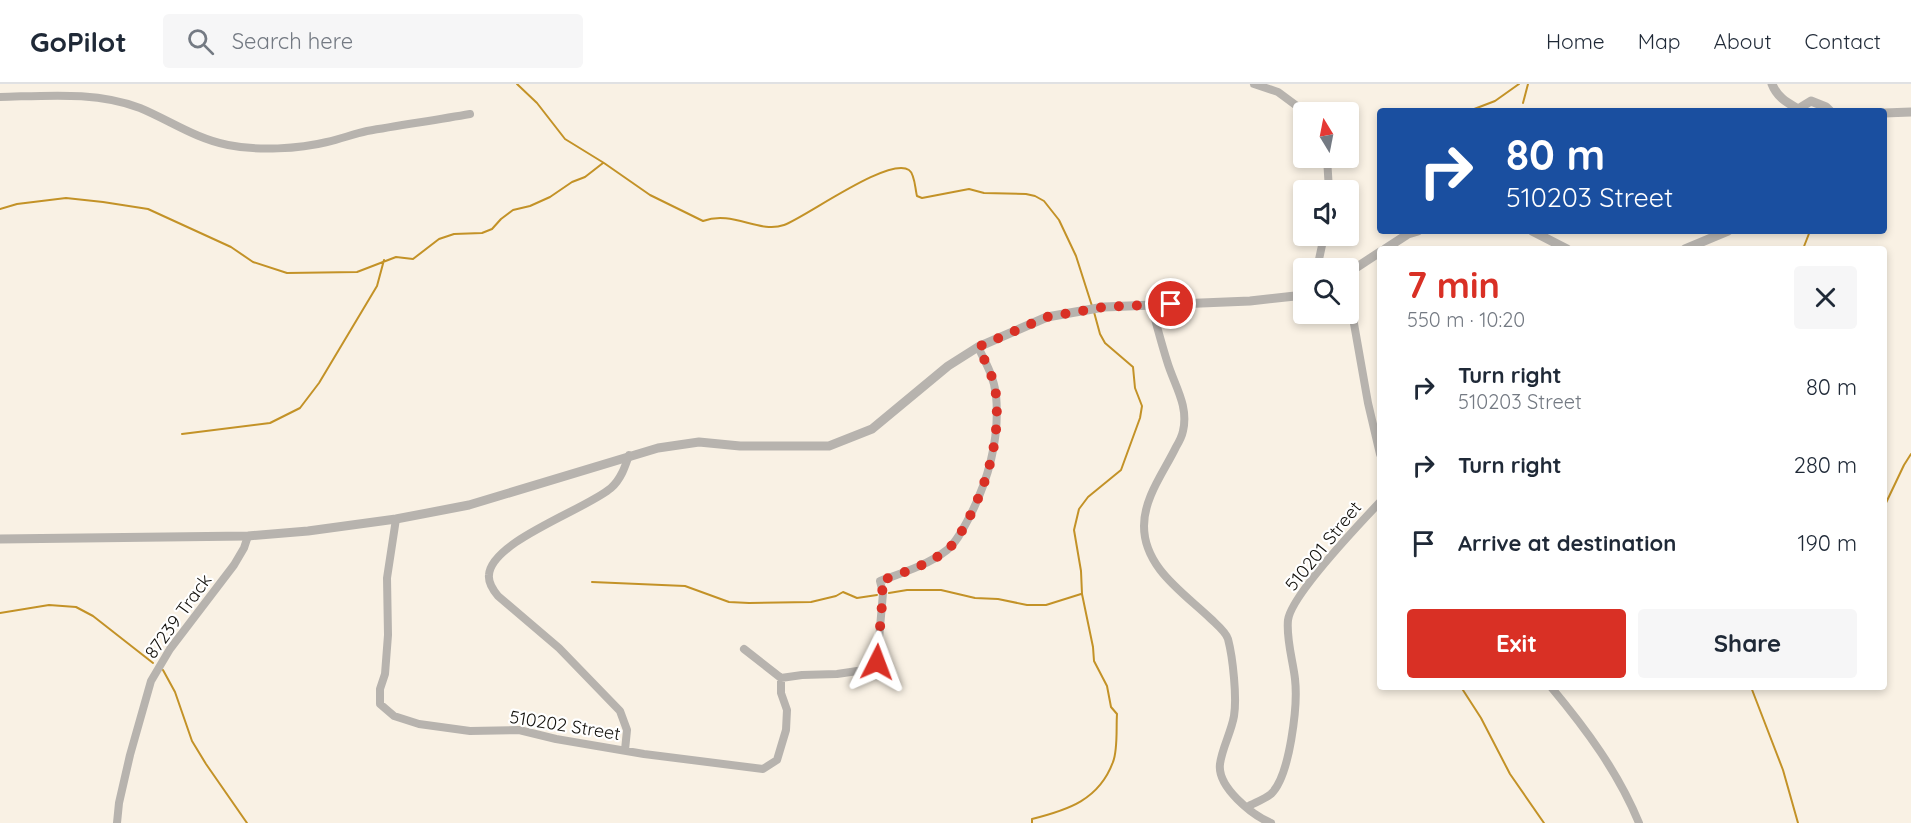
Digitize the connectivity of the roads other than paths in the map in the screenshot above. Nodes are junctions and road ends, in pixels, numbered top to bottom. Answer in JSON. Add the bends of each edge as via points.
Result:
{"nodes":[{"id":1,"x":1254,"y":84,"type":"edge"},
{"id":2,"x":1772,"y":84,"type":"edge"},
{"id":3,"x":0,"y":97,"type":"edge"},
{"id":4,"x":1293,"y":103,"type":"edge"},
{"id":5,"x":1796,"y":108,"type":"edge"},
{"id":6,"x":1800,"y":108,"type":"edge"},
{"id":7,"x":1827,"y":108,"type":"edge"},
{"id":8,"x":1911,"y":112,"type":"edge"},
{"id":9,"x":1887,"y":113,"type":"edge"},
{"id":10,"x":470,"y":114,"type":"dead end"},
{"id":11,"x":1408,"y":234,"type":"edge"},
{"id":12,"x":1538,"y":234,"type":"edge"},
{"id":13,"x":1721,"y":234,"type":"edge"},
{"id":14,"x":1390,"y":246,"type":"edge"},
{"id":15,"x":1561,"y":246,"type":"edge"},
{"id":16,"x":1692,"y":246,"type":"edge"},
{"id":17,"x":1377,"y":254,"type":"edge"},
{"id":18,"x":1359,"y":266,"type":"edge"},
{"id":19,"x":1293,"y":296,"type":"edge"},
{"id":20,"x":1151,"y":304,"type":"junction"},
{"id":21,"x":1354,"y":324,"type":"edge"},
{"id":22,"x":978,"y":347,"type":"junction"},
{"id":23,"x":1377,"y":441,"type":"edge"},
{"id":24,"x":629,"y":455,"type":"junction"},
{"id":25,"x":1377,"y":505,"type":"edge"},
{"id":26,"x":396,"y":519,"type":"junction"},
{"id":27,"x":248,"y":536,"type":"junction"},
{"id":28,"x":0,"y":539,"type":"edge"},
{"id":29,"x":744,"y":649,"type":"dead end"},
{"id":30,"x":781,"y":678,"type":"junction"},
{"id":31,"x":1554,"y":690,"type":"edge"},
{"id":32,"x":625,"y":750,"type":"junction"},
{"id":33,"x":1247,"y":807,"type":"junction"},
{"id":34,"x":117,"y":823,"type":"edge"},
{"id":35,"x":1271,"y":823,"type":"edge"},
{"id":36,"x":1639,"y":823,"type":"edge"}],
"edges":[{"from":1,"to":4,"type":"street","via":[[1278,92]]},
{"from":2,"to":5,"type":"street","via":[[1784,101]]},
{"from":3,"to":10,"type":"street","via":[[82,95],[118,101],[202,138],[248,148],[326,143],[364,132]]},
{"from":6,"to":7,"type":"street","via":[[1811,101]]},
{"from":8,"to":9,"type":"street"},
{"from":11,"to":14,"type":"street"},
{"from":12,"to":15,"type":"street"},
{"from":13,"to":16,"type":"street"},
{"from":17,"to":18,"type":"street"},
{"from":19,"to":20,"type":"street"},
{"from":20,"to":22,"type":"street","via":[[1047,317]]},
{"from":20,"to":33,"type":"street","via":[[1185,415],[1183,433],[1146,509],[1147,551],[1158,568],[1228,636],[1234,716],[1219,766],[1224,784]]},
{"from":21,"to":23,"type":"street"},
{"from":22,"to":24,"type":"street","via":[[948,366],[872,429],[829,446],[699,442]]},
{"from":22,"to":30,"type":"street","via":[[996,394],[995,420],[992,459],[966,524],[948,549],[928,562],[880,581],[883,593],[877,662],[864,670]]},
{"from":24,"to":26,"type":"street","via":[[469,505]]},
{"from":24,"to":32,"type":"street","via":[[614,486],[523,537],[504,551],[489,574],[491,587],[498,596],[559,648],[620,711],[627,730]]},
{"from":25,"to":33,"type":"street","name":"510201 Street","via":[[1304,591],[1288,619],[1296,718],[1279,781],[1271,794]]},
{"from":26,"to":27,"type":"street"},
{"from":26,"to":32,"type":"street","name":"510202 Street","via":[[387,578],[388,635],[380,704],[394,716],[419,724],[470,731],[519,730]]},
{"from":27,"to":28,"type":"street"},
{"from":27,"to":34,"type":"street","name":"87239 Track","via":[[234,565],[170,649],[151,681]]},
{"from":29,"to":30,"type":"street"},
{"from":30,"to":32,"type":"street","name":"510202 Street","via":[[786,730],[777,760],[763,769]]},
{"from":31,"to":36,"type":"street","via":[[1609,764]]},
{"from":33,"to":35,"type":"street"}]}
